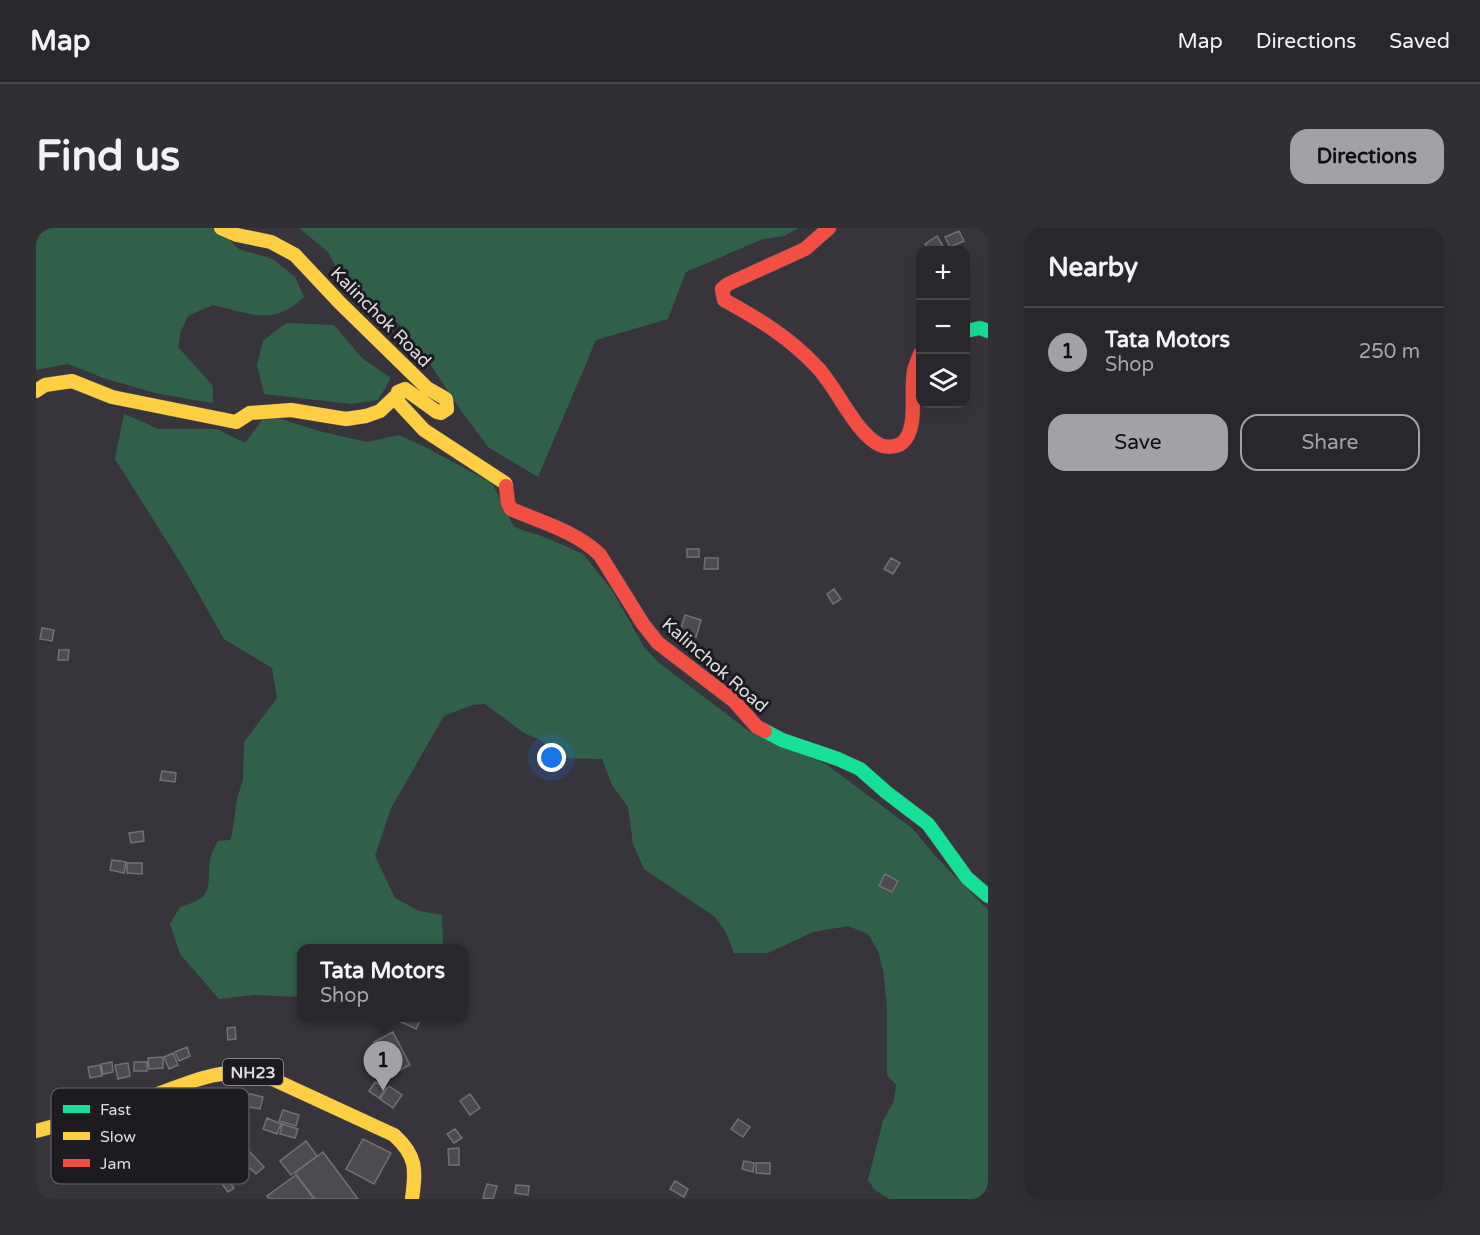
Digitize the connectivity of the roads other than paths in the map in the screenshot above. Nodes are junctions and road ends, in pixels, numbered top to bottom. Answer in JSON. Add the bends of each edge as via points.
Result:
{"nodes":[{"id":1,"x":221,"y":228,"type":"edge"},
{"id":2,"x":829,"y":228,"type":"edge"},
{"id":3,"x":970,"y":330,"type":"edge"},
{"id":4,"x":988,"y":331,"type":"edge"},
{"id":5,"x":916,"y":366,"type":"edge"},
{"id":6,"x":36,"y":391,"type":"edge"},
{"id":7,"x":397,"y":395,"type":"junction"},
{"id":8,"x":988,"y":896,"type":"edge"},
{"id":9,"x":174,"y":1088,"type":"edge"},
{"id":10,"x":51,"y":1127,"type":"edge"},
{"id":11,"x":36,"y":1131,"type":"edge"},
{"id":12,"x":412,"y":1199,"type":"edge"}],
"edges":[{"from":1,"to":7,"type":"street","name":"Kalinchok Road","via":[[237,236],[267,240],[289,251],[427,388],[446,399],[448,406],[444,412],[437,412],[408,390]]},
{"from":2,"to":5,"type":"street","via":[[805,249],[728,284],[723,288],[724,300],[789,340],[834,387],[857,426],[881,446],[902,443],[911,430]]},
{"from":3,"to":4,"type":"street"},
{"from":6,"to":7,"type":"street","via":[[45,385],[72,381],[112,397],[236,422],[250,413],[281,411],[346,419],[366,416],[380,411]]},
{"from":7,"to":8,"type":"street","name":"Kalinchok Road","via":[[398,402],[424,430],[505,483],[506,501],[511,509],[592,547],[658,643],[734,701],[757,727],[860,769],[928,824],[967,878]]},
{"from":9,"to":12,"type":"street","number":"NH23","via":[[217,1072],[252,1072],[394,1135],[412,1158]]},
{"from":10,"to":11,"type":"street","number":"NH23"}]}
